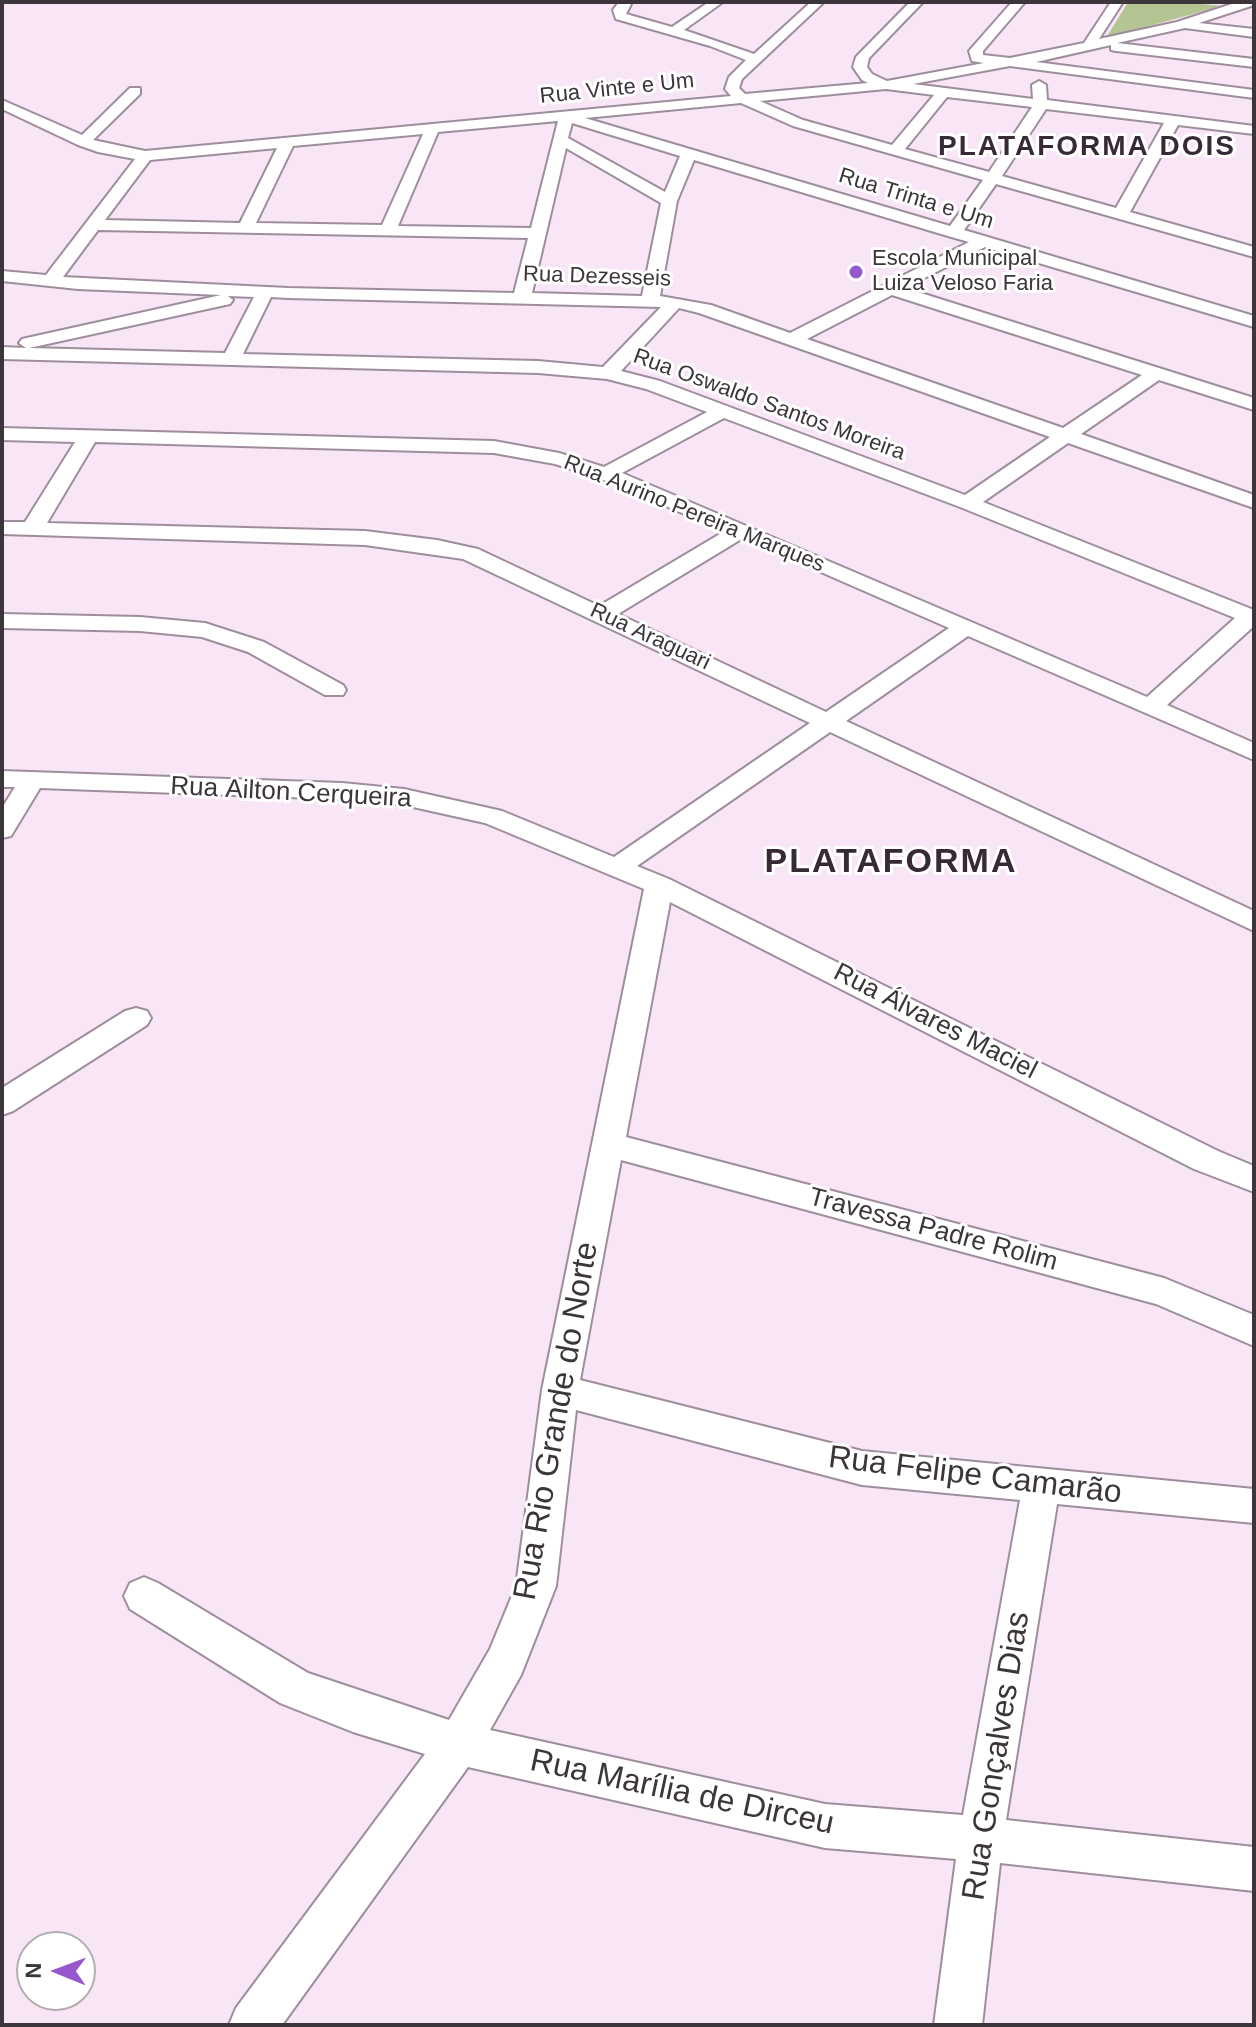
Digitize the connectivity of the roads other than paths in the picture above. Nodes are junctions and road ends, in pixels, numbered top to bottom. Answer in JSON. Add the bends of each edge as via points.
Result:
{"nodes":[{"id":1,"x":626,"y":2,"type":"edge"},
{"id":2,"x":717,"y":2,"type":"edge"},
{"id":3,"x":818,"y":2,"type":"edge"},
{"id":4,"x":917,"y":2,"type":"edge"},
{"id":5,"x":1019,"y":2,"type":"edge"},
{"id":6,"x":1117,"y":2,"type":"edge"},
{"id":7,"x":1216,"y":2,"type":"edge"},
{"id":8,"x":1249,"y":5,"type":"edge"},
{"id":9,"x":1180,"y":25,"type":"junction"},
{"id":10,"x":674,"y":31,"type":"junction"},
{"id":11,"x":1254,"y":33,"type":"edge"},
{"id":12,"x":1090,"y":44,"type":"junction"},
{"id":13,"x":755,"y":59,"type":"junction"},
{"id":14,"x":1042,"y":62,"type":"junction"},
{"id":15,"x":996,"y":63,"type":"junction"},
{"id":16,"x":1254,"y":63,"type":"edge"},
{"id":17,"x":886,"y":85,"type":"junction"},
{"id":18,"x":135,"y":91,"type":"dead end"},
{"id":19,"x":943,"y":93,"type":"junction"},
{"id":20,"x":1254,"y":94,"type":"edge"},
{"id":21,"x":741,"y":98,"type":"junction"},
{"id":22,"x":2,"y":104,"type":"edge"},
{"id":23,"x":1040,"y":104,"type":"junction"},
{"id":24,"x":566,"y":117,"type":"junction"},
{"id":25,"x":1173,"y":120,"type":"junction"},
{"id":26,"x":433,"y":127,"type":"junction"},
{"id":27,"x":1254,"y":130,"type":"edge"},
{"id":28,"x":560,"y":139,"type":"junction"},
{"id":29,"x":83,"y":142,"type":"junction"},
{"id":30,"x":287,"y":143,"type":"junction"},
{"id":31,"x":895,"y":151,"type":"junction"},
{"id":32,"x":689,"y":153,"type":"junction"},
{"id":33,"x":145,"y":156,"type":"junction"},
{"id":34,"x":991,"y":179,"type":"junction"},
{"id":35,"x":669,"y":201,"type":"junction"},
{"id":36,"x":1120,"y":216,"type":"junction"},
{"id":37,"x":95,"y":225,"type":"junction"},
{"id":38,"x":246,"y":227,"type":"junction"},
{"id":39,"x":388,"y":230,"type":"junction"},
{"id":40,"x":537,"y":233,"type":"junction"},
{"id":41,"x":954,"y":233,"type":"junction"},
{"id":42,"x":983,"y":242,"type":"junction"},
{"id":43,"x":1254,"y":252,"type":"edge"},
{"id":44,"x":2,"y":276,"type":"edge"},
{"id":45,"x":51,"y":281,"type":"junction"},
{"id":46,"x":78,"y":284,"type":"junction"},
{"id":47,"x":893,"y":290,"type":"junction"},
{"id":48,"x":265,"y":292,"type":"junction"},
{"id":49,"x":522,"y":298,"type":"junction"},
{"id":50,"x":650,"y":301,"type":"junction"},
{"id":51,"x":675,"y":302,"type":"junction"},
{"id":52,"x":1254,"y":322,"type":"edge"},
{"id":53,"x":102,"y":327,"type":"junction"},
{"id":54,"x":790,"y":340,"type":"junction"},
{"id":55,"x":2,"y":351,"type":"edge"},
{"id":56,"x":231,"y":360,"type":"junction"},
{"id":57,"x":608,"y":373,"type":"junction"},
{"id":58,"x":1157,"y":373,"type":"junction"},
{"id":59,"x":1254,"y":404,"type":"edge"},
{"id":60,"x":721,"y":412,"type":"junction"},
{"id":61,"x":2,"y":434,"type":"edge"},
{"id":62,"x":1068,"y":435,"type":"junction"},
{"id":63,"x":88,"y":437,"type":"junction"},
{"id":64,"x":606,"y":474,"type":"junction"},
{"id":65,"x":1254,"y":502,"type":"edge"},
{"id":66,"x":967,"y":503,"type":"junction"},
{"id":67,"x":2,"y":528,"type":"edge"},
{"id":68,"x":32,"y":529,"type":"junction"},
{"id":69,"x":742,"y":530,"type":"junction"},
{"id":70,"x":602,"y":614,"type":"junction"},
{"id":71,"x":1252,"y":618,"type":"edge"},
{"id":72,"x":2,"y":621,"type":"edge"},
{"id":73,"x":966,"y":627,"type":"junction"},
{"id":74,"x":334,"y":690,"type":"dead end"},
{"id":75,"x":1150,"y":707,"type":"junction"},
{"id":76,"x":828,"y":720,"type":"junction"},
{"id":77,"x":1254,"y":752,"type":"edge"},
{"id":78,"x":2,"y":779,"type":"edge"},
{"id":79,"x":32,"y":780,"type":"junction"},
{"id":80,"x":2,"y":830,"type":"edge"},
{"id":81,"x":616,"y":868,"type":"junction"},
{"id":82,"x":659,"y":885,"type":"junction"},
{"id":83,"x":1254,"y":922,"type":"edge"},
{"id":84,"x":136,"y":1018,"type":"dead end"},
{"id":85,"x":2,"y":1103,"type":"edge"},
{"id":86,"x":607,"y":1144,"type":"junction"},
{"id":87,"x":1254,"y":1179,"type":"edge"},
{"id":88,"x":1254,"y":1331,"type":"edge"},
{"id":89,"x":560,"y":1390,"type":"junction"},
{"id":90,"x":1041,"y":1487,"type":"junction"},
{"id":91,"x":1254,"y":1506,"type":"edge"},
{"id":92,"x":144,"y":1596,"type":"dead end"},
{"id":93,"x":459,"y":1744,"type":"junction"},
{"id":94,"x":981,"y":1839,"type":"junction"},
{"id":95,"x":1254,"y":1869,"type":"edge"},
{"id":96,"x":253,"y":2025,"type":"edge"},
{"id":97,"x":958,"y":2025,"type":"edge"}],
"edges":[{"from":1,"to":10,"type":"street","via":[[620,16]]},
{"from":2,"to":10,"type":"street"},
{"from":3,"to":13,"type":"street"},
{"from":4,"to":17,"type":"street","via":[[860,63],[867,77]]},
{"from":5,"to":15,"type":"street","via":[[975,54]]},
{"from":6,"to":12,"type":"street"},
{"from":7,"to":8,"type":"street"},
{"from":8,"to":9,"type":"street"},
{"from":9,"to":11,"type":"street"},
{"from":9,"to":12,"type":"street","name":"Rua Vinte e Um"},
{"from":10,"to":13,"type":"street"},
{"from":12,"to":14,"type":"street","name":"Rua Vinte e Um"},
{"from":12,"to":16,"type":"street"},
{"from":13,"to":21,"type":"street","via":[[733,83]]},
{"from":14,"to":15,"type":"street","name":"Rua Vinte e Um"},
{"from":14,"to":20,"type":"street"},
{"from":14,"to":23,"type":"street"},
{"from":15,"to":17,"type":"street","name":"Rua Vinte e Um"},
{"from":17,"to":19,"type":"street"},
{"from":17,"to":21,"type":"street","name":"Rua Vinte e Um"},
{"from":18,"to":29,"type":"street"},
{"from":19,"to":23,"type":"street"},
{"from":19,"to":31,"type":"street"},
{"from":21,"to":24,"type":"street","name":"Rua Vinte e Um"},
{"from":21,"to":31,"type":"street","via":[[779,116]]},
{"from":22,"to":29,"type":"street","name":"Rua Vinte e Um"},
{"from":23,"to":25,"type":"street"},
{"from":23,"to":34,"type":"street"},
{"from":24,"to":26,"type":"street","name":"Rua Vinte e Um"},
{"from":24,"to":28,"type":"street"},
{"from":24,"to":32,"type":"street","name":"Rua Trinta e Um"},
{"from":25,"to":27,"type":"street"},
{"from":25,"to":36,"type":"street"},
{"from":26,"to":30,"type":"street","name":"Rua Vinte e Um"},
{"from":26,"to":39,"type":"street"},
{"from":28,"to":35,"type":"street"},
{"from":28,"to":40,"type":"street"},
{"from":29,"to":33,"type":"street","name":"Rua Vinte e Um"},
{"from":30,"to":33,"type":"street","name":"Rua Vinte e Um"},
{"from":30,"to":38,"type":"street"},
{"from":31,"to":34,"type":"street"},
{"from":32,"to":35,"type":"street"},
{"from":32,"to":41,"type":"street","name":"Rua Trinta e Um"},
{"from":33,"to":37,"type":"street"},
{"from":34,"to":36,"type":"street"},
{"from":34,"to":41,"type":"street"},
{"from":35,"to":50,"type":"street"},
{"from":36,"to":43,"type":"street"},
{"from":37,"to":38,"type":"street"},
{"from":37,"to":45,"type":"street"},
{"from":38,"to":39,"type":"street"},
{"from":39,"to":40,"type":"street"},
{"from":40,"to":49,"type":"street"},
{"from":41,"to":42,"type":"street","name":"Rua Trinta e Um"},
{"from":42,"to":47,"type":"street"},
{"from":42,"to":52,"type":"street","name":"Rua Trinta e Um"},
{"from":44,"to":45,"type":"street","name":"Rua Dezesseis"},
{"from":45,"to":46,"type":"street","name":"Rua Dezesseis"},
{"from":46,"to":48,"type":"street","name":"Rua Dezesseis"},
{"from":46,"to":53,"type":"street"},
{"from":47,"to":54,"type":"street"},
{"from":47,"to":58,"type":"street"},
{"from":48,"to":49,"type":"street","name":"Rua Dezesseis"},
{"from":48,"to":53,"type":"street"},
{"from":48,"to":56,"type":"street"},
{"from":49,"to":50,"type":"street","name":"Rua Dezesseis"},
{"from":50,"to":51,"type":"street","name":"Rua Dezesseis"},
{"from":51,"to":54,"type":"street","name":"Rua Dezesseis"},
{"from":51,"to":57,"type":"street"},
{"from":53,"to":55,"type":"street"},
{"from":54,"to":62,"type":"street","name":"Rua Dezesseis"},
{"from":55,"to":56,"type":"street","name":"Rua Oswaldo Santos Moreira"},
{"from":56,"to":57,"type":"street","name":"Rua Oswaldo Santos Moreira"},
{"from":57,"to":60,"type":"street","name":"Rua Oswaldo Santos Moreira"},
{"from":58,"to":59,"type":"street"},
{"from":58,"to":62,"type":"street"},
{"from":60,"to":64,"type":"street"},
{"from":60,"to":66,"type":"street","name":"Rua Oswaldo Santos Moreira"},
{"from":61,"to":63,"type":"street","name":"Rua Aurino Pereira Marques"},
{"from":62,"to":65,"type":"street","name":"Rua Dezesseis"},
{"from":62,"to":66,"type":"street"},
{"from":63,"to":64,"type":"street","name":"Rua Aurino Pereira Marques","via":[[494,447]]},
{"from":63,"to":68,"type":"street"},
{"from":64,"to":69,"type":"street","name":"Rua Aurino Pereira Marques"},
{"from":66,"to":71,"type":"street","name":"Rua Oswaldo Santos Moreira"},
{"from":67,"to":68,"type":"street","name":"Rua Araguari"},
{"from":68,"to":70,"type":"street","name":"Rua Araguari","via":[[295,534],[405,542],[470,554]]},
{"from":69,"to":70,"type":"street"},
{"from":69,"to":73,"type":"street","name":"Rua Aurino Pereira Marques"},
{"from":70,"to":76,"type":"street","name":"Rua Araguari"},
{"from":71,"to":75,"type":"street"},
{"from":72,"to":74,"type":"street","via":[[205,630],[256,647]]},
{"from":73,"to":75,"type":"street","name":"Rua Aurino Pereira Marques"},
{"from":73,"to":76,"type":"street"},
{"from":75,"to":77,"type":"street","name":"Rua Aurino Pereira Marques"},
{"from":76,"to":81,"type":"street"},
{"from":76,"to":83,"type":"street","name":"Rua Araguari"},
{"from":78,"to":79,"type":"street","name":"Rua Ailton Cerqueira"},
{"from":79,"to":80,"type":"street"},
{"from":79,"to":81,"type":"street","name":"Rua Ailton Cerqueira","via":[[404,797],[493,817]]},
{"from":81,"to":82,"type":"street","name":"Rua Álvares Maciel"},
{"from":82,"to":86,"type":"street","name":"Rua Rio Grande do Norte"},
{"from":82,"to":87,"type":"street","name":"Rua Álvares Maciel","via":[[1206,1160]]},
{"from":84,"to":85,"type":"street"},
{"from":86,"to":88,"type":"street","name":"Travessa Padre Rolim","via":[[1164,1292]]},
{"from":86,"to":89,"type":"street","name":"Rua Rio Grande do Norte"},
{"from":89,"to":90,"type":"street","name":"Rua Felipe Camarão","via":[[862,1468]]},
{"from":89,"to":93,"type":"street","name":"Rua Rio Grande do Norte","via":[[536,1586],[506,1661]]},
{"from":90,"to":91,"type":"street","name":"Rua Felipe Camarão"},
{"from":90,"to":94,"type":"street","name":"Rua Gonçalves Dias"},
{"from":92,"to":93,"type":"street","name":"Rua Marília de Dirceu","via":[[295,1689]]},
{"from":93,"to":94,"type":"street","name":"Rua Marília de Dirceu","via":[[825,1826]]},
{"from":93,"to":96,"type":"street","name":"Rua Rio Grande do Norte"},
{"from":94,"to":95,"type":"street","name":"Rua Marília de Dirceu"},
{"from":94,"to":97,"type":"street","name":"Rua Gonçalves Dias"}]}
